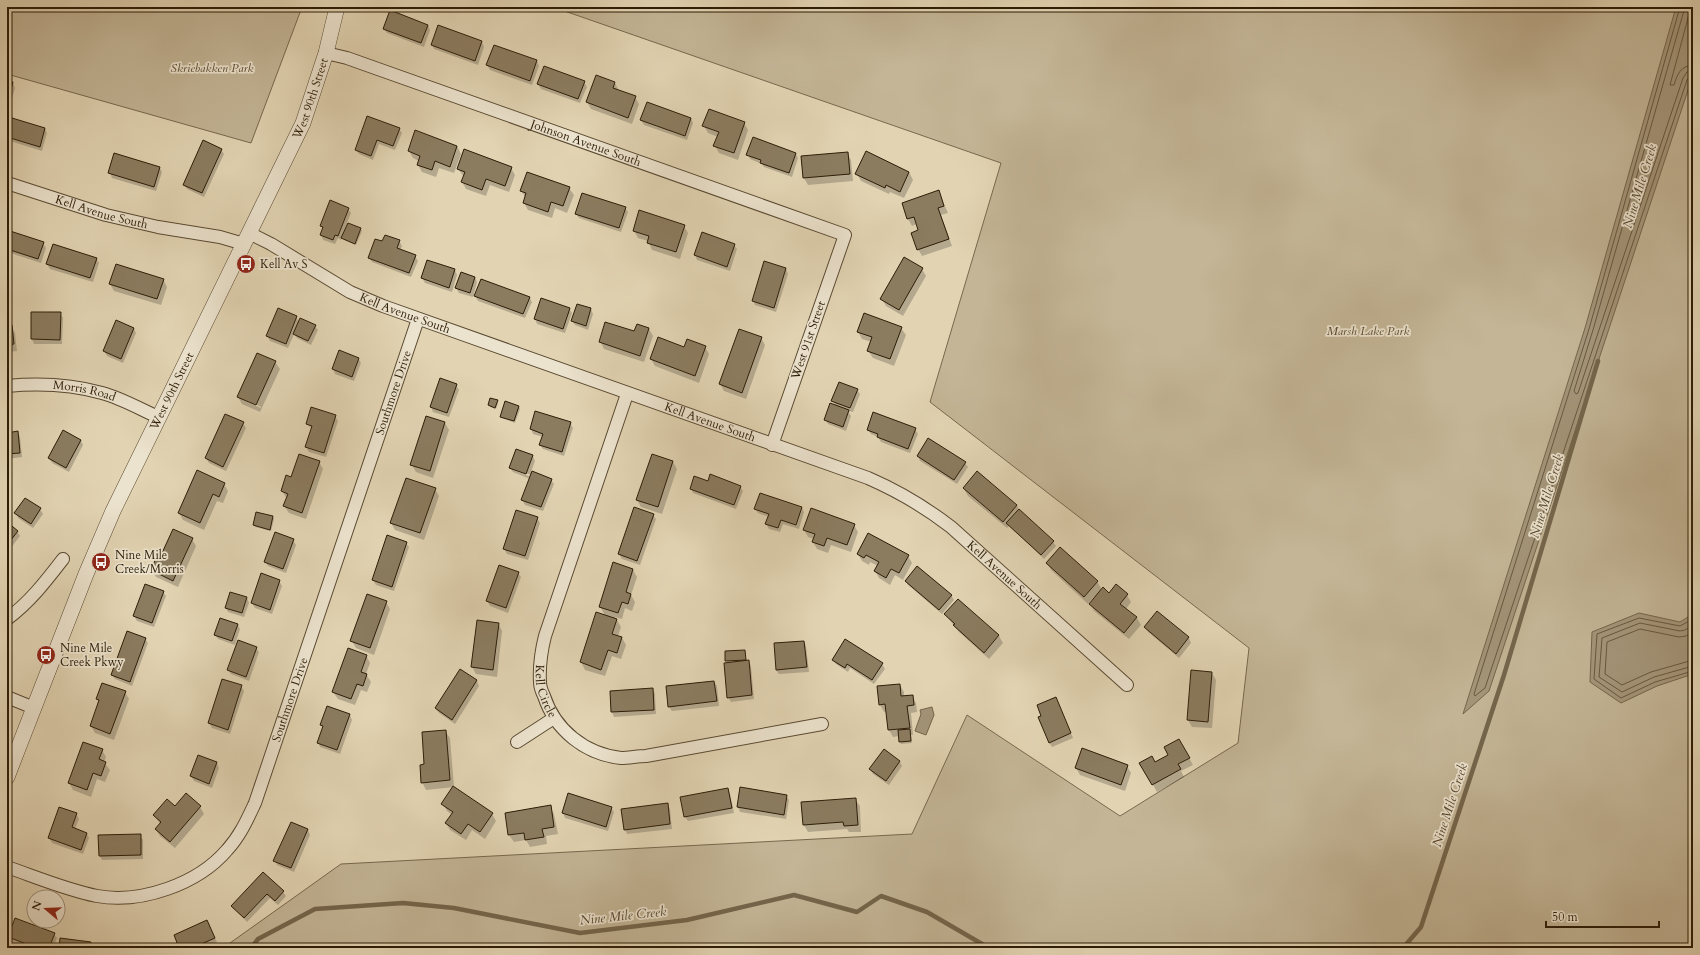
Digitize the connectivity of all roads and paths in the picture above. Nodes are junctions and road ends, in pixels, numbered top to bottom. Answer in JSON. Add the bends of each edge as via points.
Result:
{"nodes":[{"id":1,"x":337,"y":7,"type":"edge"},
{"id":2,"x":326,"y":53,"type":"junction"},
{"id":3,"x":7,"y":183,"type":"edge"},
{"id":4,"x":845,"y":235,"type":"joint"},
{"id":5,"x":246,"y":238,"type":"junction"},
{"id":6,"x":418,"y":319,"type":"junction"},
{"id":7,"x":7,"y":386,"type":"edge"},
{"id":8,"x":627,"y":394,"type":"junction"},
{"id":9,"x":158,"y":417,"type":"junction"},
{"id":10,"x":772,"y":445,"type":"junction"},
{"id":11,"x":63,"y":559,"type":"dead end"},
{"id":12,"x":7,"y":619,"type":"edge"},
{"id":13,"x":1127,"y":685,"type":"dead end"},
{"id":14,"x":7,"y":697,"type":"edge"},
{"id":15,"x":34,"y":708,"type":"junction"},
{"id":16,"x":554,"y":718,"type":"junction"},
{"id":17,"x":822,"y":724,"type":"dead end"},
{"id":18,"x":517,"y":742,"type":"dead end"},
{"id":19,"x":7,"y":777,"type":"edge"},
{"id":20,"x":7,"y":867,"type":"edge"}],
"edges":[{"from":1,"to":2,"type":"street","name":"West 90th Street"},
{"from":2,"to":4,"type":"street","name":"Johnson Avenue South","via":[[347,58]]},
{"from":2,"to":5,"type":"street","name":"West 90th Street","via":[[303,122]]},
{"from":3,"to":5,"type":"street","name":"Kell Avenue South","via":[[106,215],[158,227]]},
{"from":4,"to":10,"type":"street","name":"West 91st Street"},
{"from":5,"to":6,"type":"street","name":"Kell Avenue South","via":[[270,244],[350,292]]},
{"from":5,"to":9,"type":"street","name":"West 90th Street"},
{"from":6,"to":8,"type":"street","name":"Kell Avenue South"},
{"from":6,"to":20,"type":"street","name":"Southmore Drive","via":[[258,796],[240,834],[205,870],[181,884],[154,894],[98,896]]},
{"from":7,"to":9,"type":"street","name":"Morris Road","via":[[69,386],[103,393]]},
{"from":8,"to":10,"type":"street","name":"Kell Avenue South"},
{"from":8,"to":16,"type":"street","name":"Kell Circle","via":[[545,636],[540,660],[540,684]]},
{"from":9,"to":15,"type":"street","name":"West 90th Street","via":[[104,532]]},
{"from":10,"to":13,"type":"street","name":"Kell Avenue South","via":[[868,478],[898,491],[925,508],[951,527]]},
{"from":11,"to":12,"type":"street","via":[[41,587]]},
{"from":14,"to":15,"type":"street"},
{"from":15,"to":19,"type":"street","name":"West 90th Street"},
{"from":16,"to":17,"type":"street","name":"Kell Circle","via":[[577,742],[599,753],[622,758],[646,756]]},
{"from":16,"to":18,"type":"street"}]}
